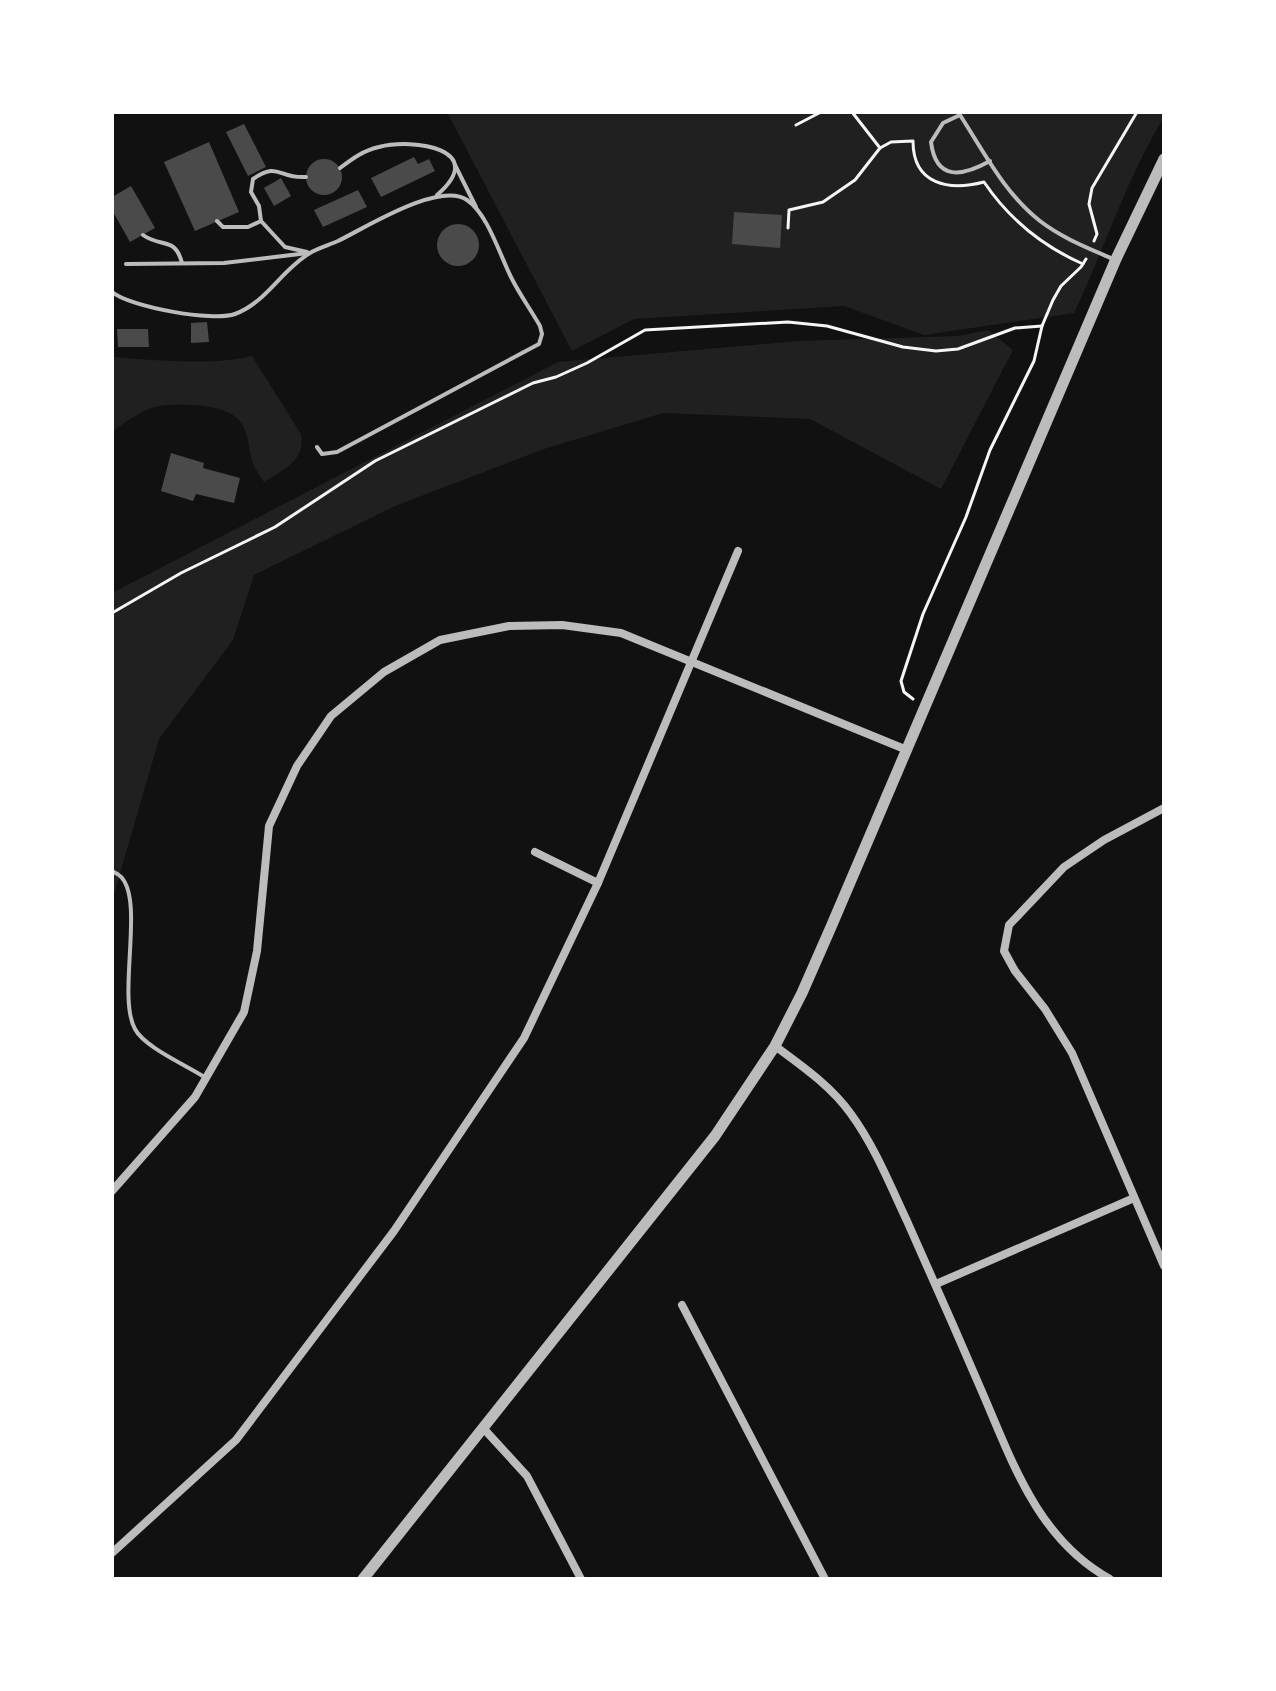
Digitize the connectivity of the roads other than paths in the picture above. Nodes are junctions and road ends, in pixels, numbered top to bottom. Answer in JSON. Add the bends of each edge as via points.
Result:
{"nodes":[{"id":1,"x":1164,"y":159,"type":"edge"},
{"id":2,"x":990,"y":161,"type":"junction"},
{"id":3,"x":454,"y":162,"type":"junction"},
{"id":4,"x":340,"y":168,"type":"dead end"},
{"id":5,"x":306,"y":177,"type":"dead end"},
{"id":6,"x":436,"y":197,"type":"junction"},
{"id":7,"x":478,"y":211,"type":"junction"},
{"id":8,"x":217,"y":221,"type":"dead end"},
{"id":9,"x":261,"y":221,"type":"junction"},
{"id":10,"x":143,"y":235,"type":"dead end"},
{"id":11,"x":311,"y":253,"type":"junction"},
{"id":12,"x":1116,"y":259,"type":"junction"},
{"id":13,"x":126,"y":264,"type":"dead end"},
{"id":14,"x":183,"y":264,"type":"junction"},
{"id":15,"x":112,"y":292,"type":"edge"},
{"id":16,"x":317,"y":447,"type":"dead end"},
{"id":17,"x":738,"y":551,"type":"dead end"},
{"id":18,"x":691,"y":661,"type":"junction"},
{"id":19,"x":907,"y":750,"type":"junction"},
{"id":20,"x":1164,"y":808,"type":"edge"},
{"id":21,"x":535,"y":852,"type":"dead end"},
{"id":22,"x":112,"y":871,"type":"edge"},
{"id":23,"x":598,"y":883,"type":"junction"},
{"id":24,"x":775,"y":1046,"type":"junction"},
{"id":25,"x":206,"y":1078,"type":"junction"},
{"id":26,"x":112,"y":1191,"type":"edge"},
{"id":27,"x":1134,"y":1198,"type":"junction"},
{"id":28,"x":1164,"y":1266,"type":"edge"},
{"id":29,"x":936,"y":1284,"type":"junction"},
{"id":30,"x":682,"y":1305,"type":"dead end"},
{"id":31,"x":484,"y":1429,"type":"junction"},
{"id":32,"x":112,"y":1553,"type":"edge"},
{"id":33,"x":363,"y":1579,"type":"edge"},
{"id":34,"x":581,"y":1579,"type":"edge"},
{"id":35,"x":825,"y":1579,"type":"edge"},
{"id":36,"x":1110,"y":1579,"type":"edge"}],
"edges":[{"from":1,"to":12,"type":"street"},
{"from":2,"to":2,"type":"lane","via":[[951,173],[937,162],[931,142],[943,123],[960,115]]},
{"from":2,"to":12,"type":"lane","via":[[1041,222]]},
{"from":3,"to":4,"type":"lane","via":[[439,148],[402,144],[369,150]]},
{"from":3,"to":6,"type":"lane","via":[[453,179]]},
{"from":3,"to":7,"type":"lane"},
{"from":5,"to":9,"type":"lane","via":[[275,169],[253,179],[251,192]]},
{"from":6,"to":7,"type":"lane","via":[[465,198]]},
{"from":6,"to":11,"type":"lane"},
{"from":7,"to":16,"type":"lane","via":[[540,326],[539,344],[337,452],[322,454]]},
{"from":8,"to":9,"type":"lane","via":[[223,227],[248,227]]},
{"from":9,"to":11,"type":"lane","via":[[285,247]]},
{"from":10,"to":14,"type":"lane","via":[[174,246]]},
{"from":11,"to":14,"type":"lane"},
{"from":11,"to":15,"type":"lane","via":[[266,295],[231,315],[157,309]]},
{"from":12,"to":19,"type":"street"},
{"from":13,"to":14,"type":"lane"},
{"from":17,"to":18,"type":"street"},
{"from":18,"to":19,"type":"street"},
{"from":18,"to":23,"type":"street"},
{"from":18,"to":25,"type":"street","via":[[621,633],[562,625],[509,626],[440,640],[384,672],[331,716],[297,766],[269,826],[257,951],[244,1012]]},
{"from":19,"to":24,"type":"street"},
{"from":20,"to":27,"type":"street","via":[[1064,867],[1009,925],[1004,951],[1072,1053]]},
{"from":21,"to":23,"type":"street"},
{"from":22,"to":25,"type":"lane","via":[[123,878],[130,897],[130,1011],[135,1030]]},
{"from":23,"to":32,"type":"street","via":[[524,1038],[394,1231],[236,1440]]},
{"from":24,"to":29,"type":"street","via":[[850,1112],[876,1153]]},
{"from":24,"to":31,"type":"street","via":[[715,1136]]},
{"from":25,"to":26,"type":"street"},
{"from":27,"to":28,"type":"street"},
{"from":27,"to":29,"type":"street"},
{"from":29,"to":36,"type":"street","via":[[1024,1488],[1054,1534],[1087,1566]]},
{"from":30,"to":35,"type":"street"},
{"from":31,"to":33,"type":"street"},
{"from":31,"to":34,"type":"street","via":[[527,1476]]}]}
